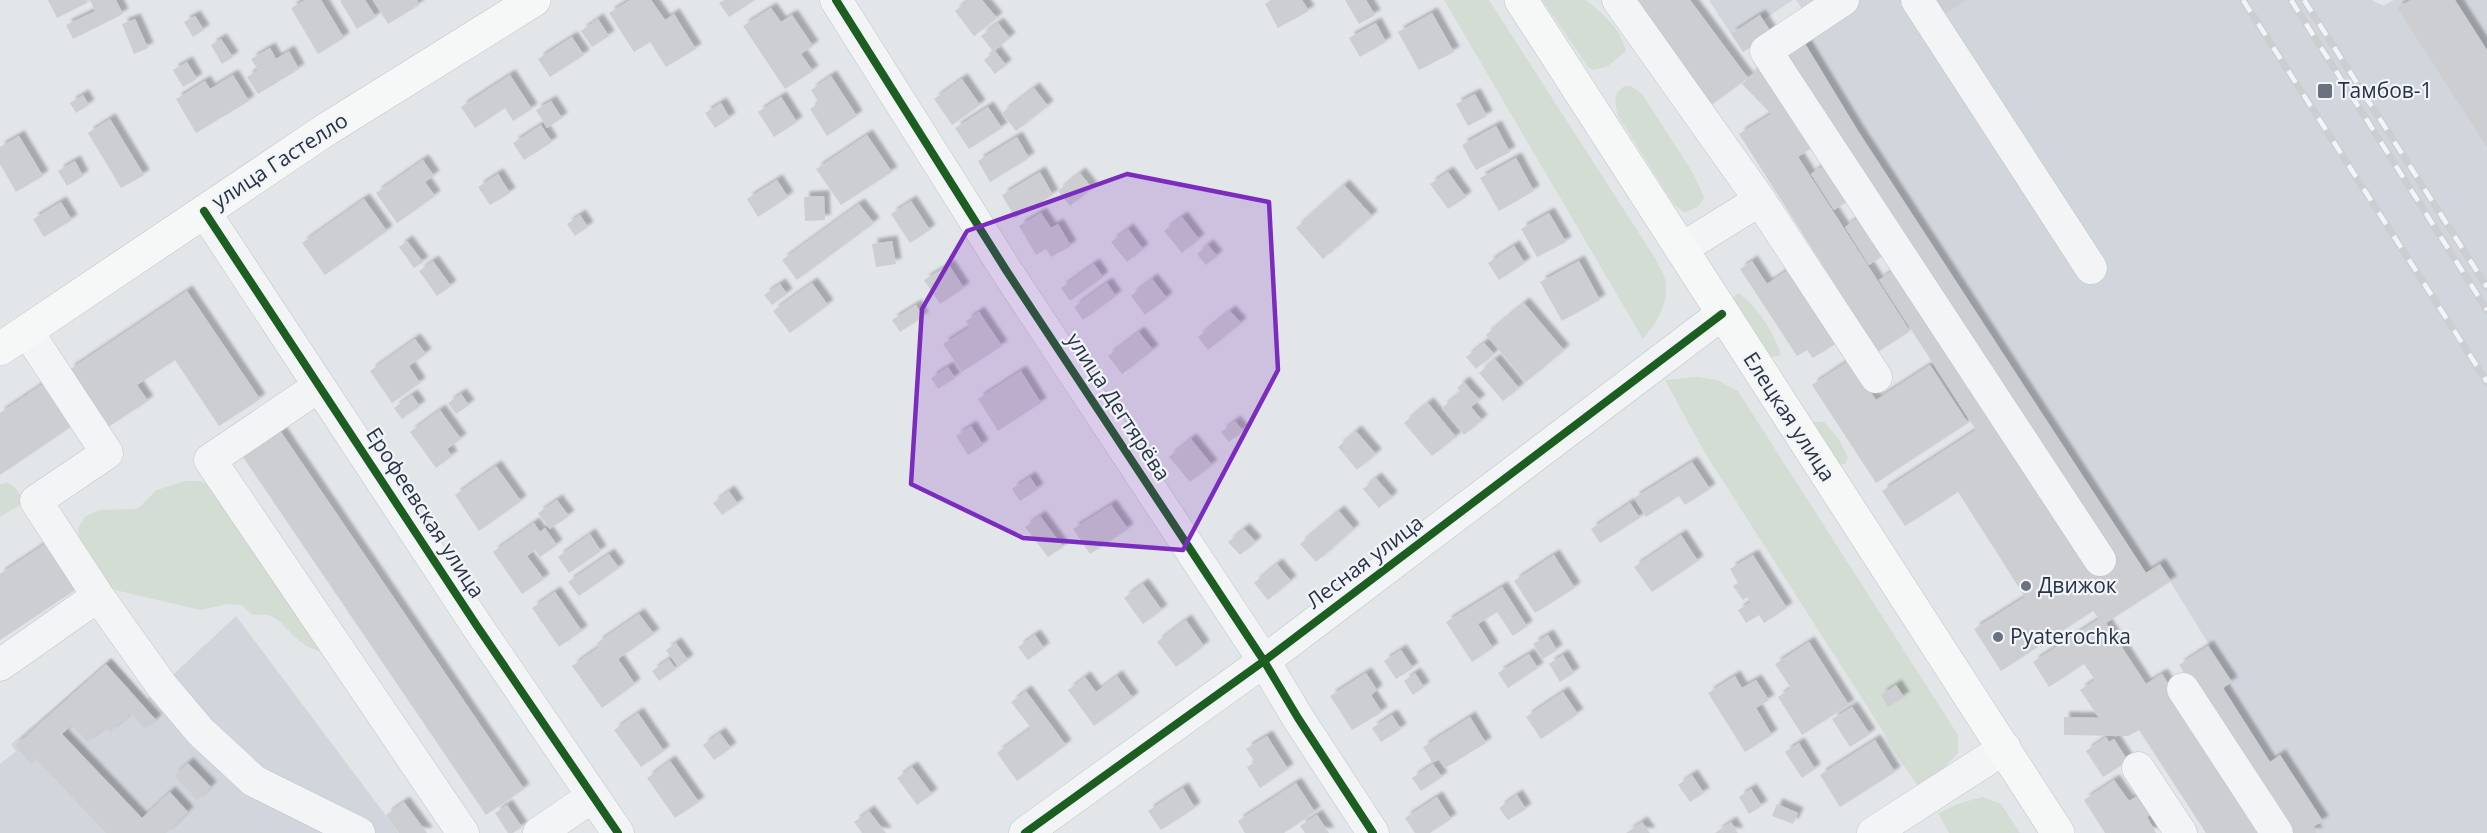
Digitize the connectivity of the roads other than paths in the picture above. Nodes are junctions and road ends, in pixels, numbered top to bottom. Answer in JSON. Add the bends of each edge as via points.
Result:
{"nodes":[{"id":1,"x":534,"y":0,"type":"edge"},
{"id":2,"x":836,"y":0,"type":"edge"},
{"id":3,"x":1521,"y":0,"type":"edge"},
{"id":4,"x":1618,"y":0,"type":"edge"},
{"id":5,"x":1842,"y":0,"type":"edge"},
{"id":6,"x":1917,"y":0,"type":"edge"},
{"id":7,"x":1760,"y":200,"type":"junction"},
{"id":8,"x":204,"y":211,"type":"junction"},
{"id":9,"x":1681,"y":249,"type":"junction"},
{"id":10,"x":2091,"y":268,"type":"dead end"},
{"id":11,"x":1722,"y":314,"type":"junction"},
{"id":12,"x":27,"y":331,"type":"junction"},
{"id":13,"x":0,"y":349,"type":"edge"},
{"id":14,"x":1876,"y":377,"type":"dead end"},
{"id":15,"x":319,"y":386,"type":"junction"},
{"id":16,"x":2100,"y":560,"type":"dead end"},
{"id":17,"x":98,"y":596,"type":"junction"},
{"id":18,"x":1264,"y":661,"type":"junction"},
{"id":19,"x":0,"y":665,"type":"edge"},
{"id":20,"x":2183,"y":689,"type":"dead end"},
{"id":21,"x":2005,"y":748,"type":"junction"},
{"id":22,"x":2138,"y":768,"type":"dead end"},
{"id":23,"x":593,"y":796,"type":"junction"},
{"id":24,"x":359,"y":833,"type":"edge"},
{"id":25,"x":463,"y":833,"type":"edge"},
{"id":26,"x":539,"y":833,"type":"edge"},
{"id":27,"x":618,"y":833,"type":"edge"},
{"id":28,"x":1025,"y":833,"type":"edge"},
{"id":29,"x":1373,"y":833,"type":"edge"},
{"id":30,"x":1873,"y":833,"type":"edge"},
{"id":31,"x":2058,"y":833,"type":"edge"},
{"id":32,"x":2181,"y":833,"type":"edge"},
{"id":33,"x":2277,"y":833,"type":"edge"}],
"edges":[{"from":1,"to":8,"type":"main road","name":"улица Гастелло","via":[[336,123]]},
{"from":2,"to":18,"type":"street","name":"улица Дегтярёва","via":[[1006,270]]},
{"from":3,"to":9,"type":"main road","name":"Елецкая улица"},
{"from":4,"to":7,"type":"street"},
{"from":5,"to":16,"type":"street","via":[[1766,51]]},
{"from":6,"to":10,"type":"street"},
{"from":7,"to":9,"type":"street"},
{"from":7,"to":14,"type":"street"},
{"from":8,"to":12,"type":"main road","name":"улица Гастелло"},
{"from":8,"to":15,"type":"street","name":"Ерофеевская улица"},
{"from":9,"to":11,"type":"main road","name":"Елецкая улица"},
{"from":11,"to":18,"type":"street","name":"Лесная улица"},
{"from":11,"to":21,"type":"main road","name":"Елецкая улица"},
{"from":12,"to":13,"type":"main road","name":"улица Гастелло"},
{"from":12,"to":17,"type":"street","via":[[107,453],[36,501]]},
{"from":15,"to":23,"type":"street","name":"Ерофеевская улица"},
{"from":15,"to":25,"type":"street","via":[[210,460]]},
{"from":17,"to":19,"type":"street"},
{"from":17,"to":24,"type":"street","via":[[194,724],[254,781]]},
{"from":18,"to":28,"type":"street","name":"Лесная улица"},
{"from":18,"to":29,"type":"street","name":"улица Дегтярёва"},
{"from":20,"to":33,"type":"street"},
{"from":21,"to":30,"type":"street"},
{"from":21,"to":31,"type":"main road","name":"Елецкая улица"},
{"from":22,"to":32,"type":"street"},
{"from":23,"to":26,"type":"street"},
{"from":23,"to":27,"type":"street","name":"Ерофеевская улица"}]}
